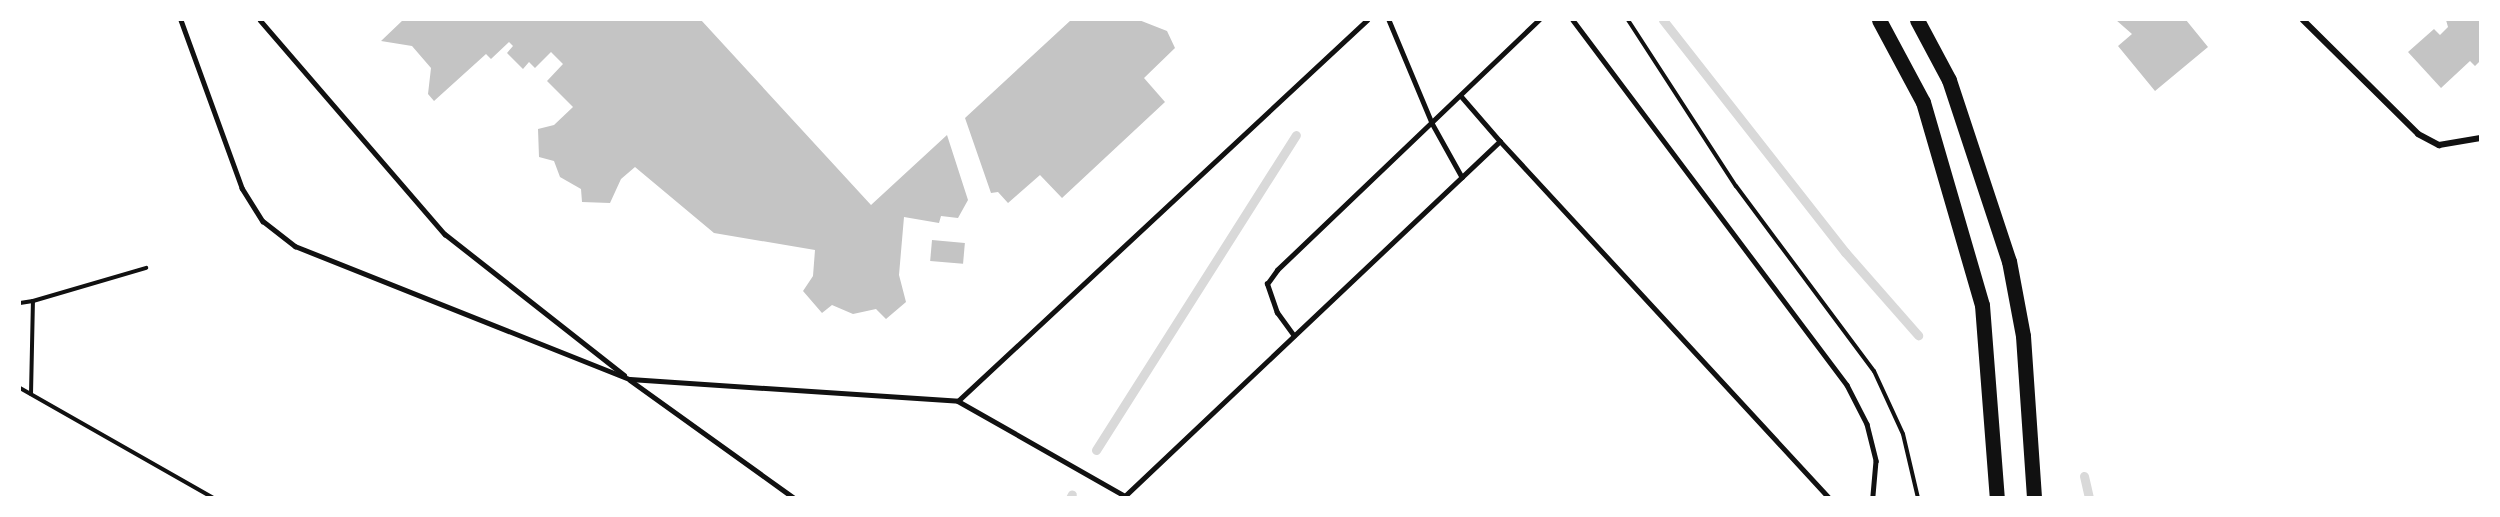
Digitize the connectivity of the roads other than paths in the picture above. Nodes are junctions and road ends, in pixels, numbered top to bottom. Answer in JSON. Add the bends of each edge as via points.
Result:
{"nodes":[{"id":1,"x":181,"y":20,"type":"edge"},
{"id":2,"x":260,"y":20,"type":"edge"},
{"id":3,"x":1367,"y":20,"type":"edge"},
{"id":4,"x":1389,"y":20,"type":"edge"},
{"id":5,"x":1539,"y":20,"type":"edge"},
{"id":6,"x":1573,"y":20,"type":"edge"},
{"id":7,"x":1879,"y":20,"type":"edge"},
{"id":8,"x":1917,"y":20,"type":"edge"},
{"id":9,"x":2303,"y":20,"type":"edge"},
{"id":10,"x":1461,"y":96,"type":"junction"},
{"id":11,"x":1432,"y":123,"type":"junction"},
{"id":12,"x":2481,"y":138,"type":"edge"},
{"id":13,"x":1500,"y":141,"type":"junction"},
{"id":14,"x":1462,"y":177,"type":"junction"},
{"id":15,"x":1294,"y":336,"type":"junction"},
{"id":16,"x":630,"y":380,"type":"junction"},
{"id":17,"x":958,"y":401,"type":"junction"},
{"id":18,"x":1126,"y":497,"type":"edge"},
{"id":19,"x":794,"y":498,"type":"edge"},
{"id":20,"x":1830,"y":498,"type":"edge"},
{"id":21,"x":1873,"y":498,"type":"edge"},
{"id":22,"x":1997,"y":498,"type":"edge"},
{"id":23,"x":2034,"y":498,"type":"edge"}],
"edges":[{"from":1,"to":16,"type":"lane","via":[[218,133],[263,220],[295,246]]},
{"from":2,"to":16,"type":"lane","via":[[445,234]]},
{"from":3,"to":17,"type":"lane"},
{"from":4,"to":11,"type":"lane"},
{"from":5,"to":10,"type":"lane"},
{"from":6,"to":21,"type":"lane","via":[[1847,385],[1867,424],[1876,461]]},
{"from":7,"to":22,"type":"main road","via":[[1923,102],[1982,305]]},
{"from":8,"to":23,"type":"main road","via":[[1949,80],[2009,261],[2023,336]]},
{"from":9,"to":12,"type":"street","via":[[2418,134],[2439,145]]},
{"from":10,"to":11,"type":"lane"},
{"from":10,"to":13,"type":"lane"},
{"from":11,"to":14,"type":"lane"},
{"from":11,"to":15,"type":"lane","via":[[1267,284],[1276,313]]},
{"from":13,"to":14,"type":"lane"},
{"from":13,"to":20,"type":"lane"},
{"from":14,"to":15,"type":"lane"},
{"from":15,"to":18,"type":"lane"},
{"from":16,"to":17,"type":"lane"},
{"from":16,"to":19,"type":"lane"},
{"from":17,"to":18,"type":"lane"}]}
